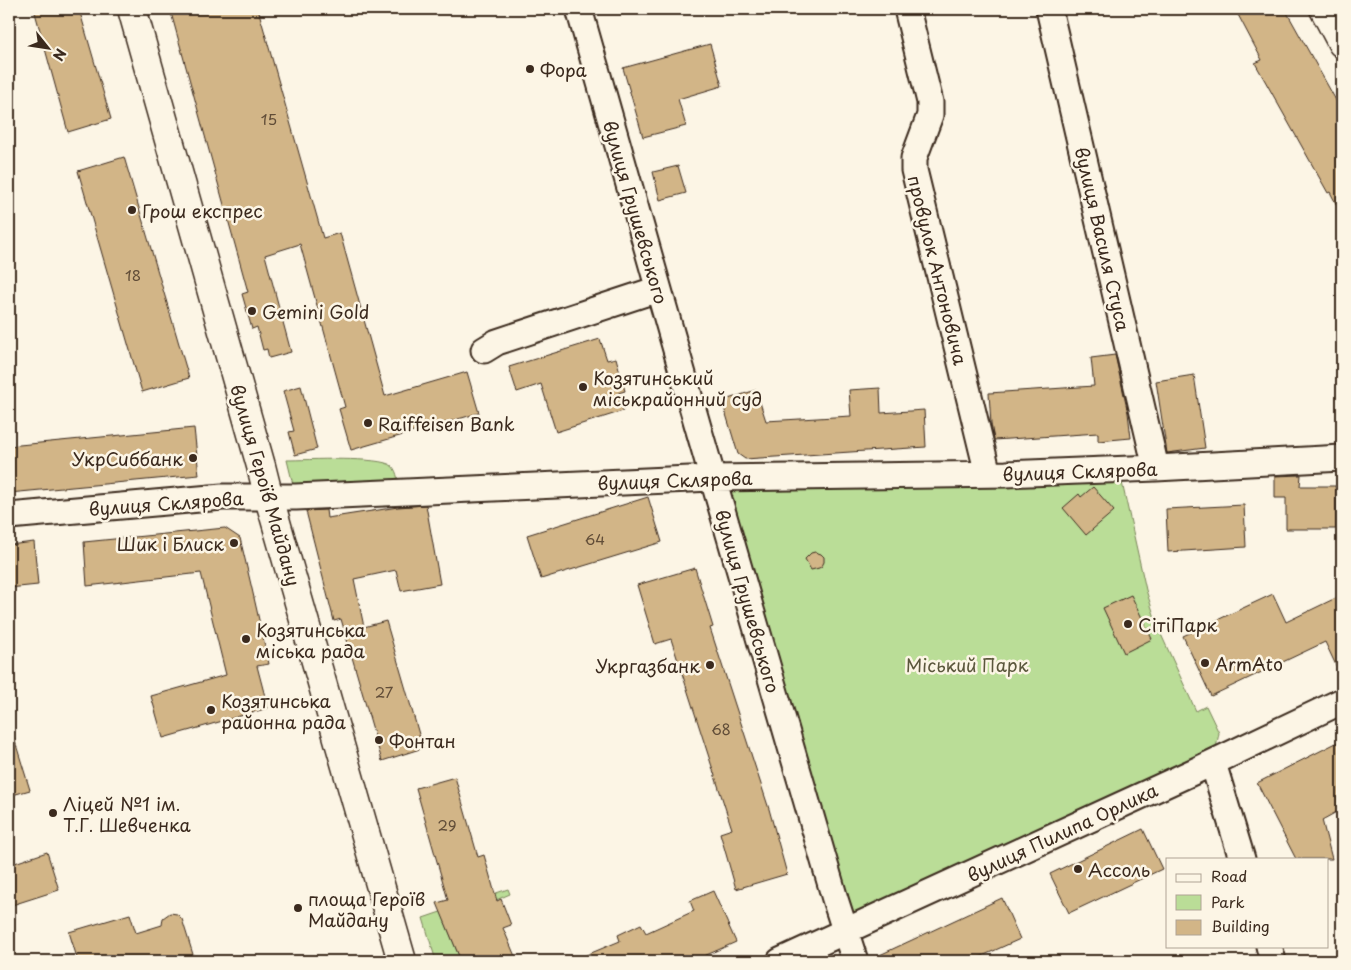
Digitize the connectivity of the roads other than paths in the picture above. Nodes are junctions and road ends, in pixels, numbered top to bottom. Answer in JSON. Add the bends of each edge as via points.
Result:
{"nodes":[{"id":1,"x":132,"y":9,"type":"edge"},
{"id":2,"x":579,"y":9,"type":"edge"},
{"id":3,"x":907,"y":9,"type":"edge"},
{"id":4,"x":1049,"y":9,"type":"edge"},
{"id":5,"x":1324,"y":9,"type":"edge"},
{"id":6,"x":1342,"y":43,"type":"edge"},
{"id":7,"x":658,"y":289,"type":"junction"},
{"id":8,"x":484,"y":350,"type":"dead end"},
{"id":9,"x":1342,"y":458,"type":"edge"},
{"id":10,"x":1156,"y":468,"type":"junction"},
{"id":11,"x":988,"y":474,"type":"junction"},
{"id":12,"x":712,"y":478,"type":"junction"},
{"id":13,"x":269,"y":498,"type":"junction"},
{"id":14,"x":9,"y":516,"type":"edge"},
{"id":15,"x":1342,"y":700,"type":"edge"},
{"id":16,"x":1212,"y":763,"type":"junction"},
{"id":17,"x":1242,"y":858,"type":"edge"},
{"id":18,"x":846,"y":932,"type":"junction"},
{"id":19,"x":1270,"y":948,"type":"edge"},
{"id":20,"x":402,"y":961,"type":"edge"},
{"id":21,"x":780,"y":961,"type":"edge"},
{"id":22,"x":855,"y":961,"type":"edge"},
{"id":23,"x":1273,"y":961,"type":"edge"}],
"edges":[{"from":1,"to":13,"type":"street","name":"вулиця Героїв Майдану"},
{"from":2,"to":7,"type":"street","name":"вулиця Грушевського"},
{"from":3,"to":11,"type":"street","name":"провулок Антоновича","via":[[930,102],[930,115],[914,158],[914,170]]},
{"from":4,"to":10,"type":"street","name":"вулиця Василя Стуса"},
{"from":5,"to":6,"type":"street"},
{"from":7,"to":8,"type":"street","via":[[497,342]]},
{"from":7,"to":12,"type":"street","name":"вулиця Грушевського"},
{"from":9,"to":10,"type":"street","name":"вулиця Склярова"},
{"from":10,"to":11,"type":"street","name":"вулиця Склярова"},
{"from":11,"to":12,"type":"street","name":"вулиця Склярова"},
{"from":12,"to":13,"type":"street","name":"вулиця Склярова"},
{"from":12,"to":18,"type":"street","name":"вулиця Грушевського"},
{"from":13,"to":14,"type":"street","name":"вулиця Склярова","via":[[222,496]]},
{"from":13,"to":20,"type":"street","name":"вулиця Героїв Майдану"},
{"from":15,"to":16,"type":"street","name":"вулиця Пилипа Орлика"},
{"from":16,"to":17,"type":"street"},
{"from":16,"to":18,"type":"street","name":"вулиця Пилипа Орлика"},
{"from":18,"to":21,"type":"street","name":"вулиця Пилипа Орлика"},
{"from":18,"to":22,"type":"street","name":"вулиця Грушевського"},
{"from":19,"to":23,"type":"street"}]}
